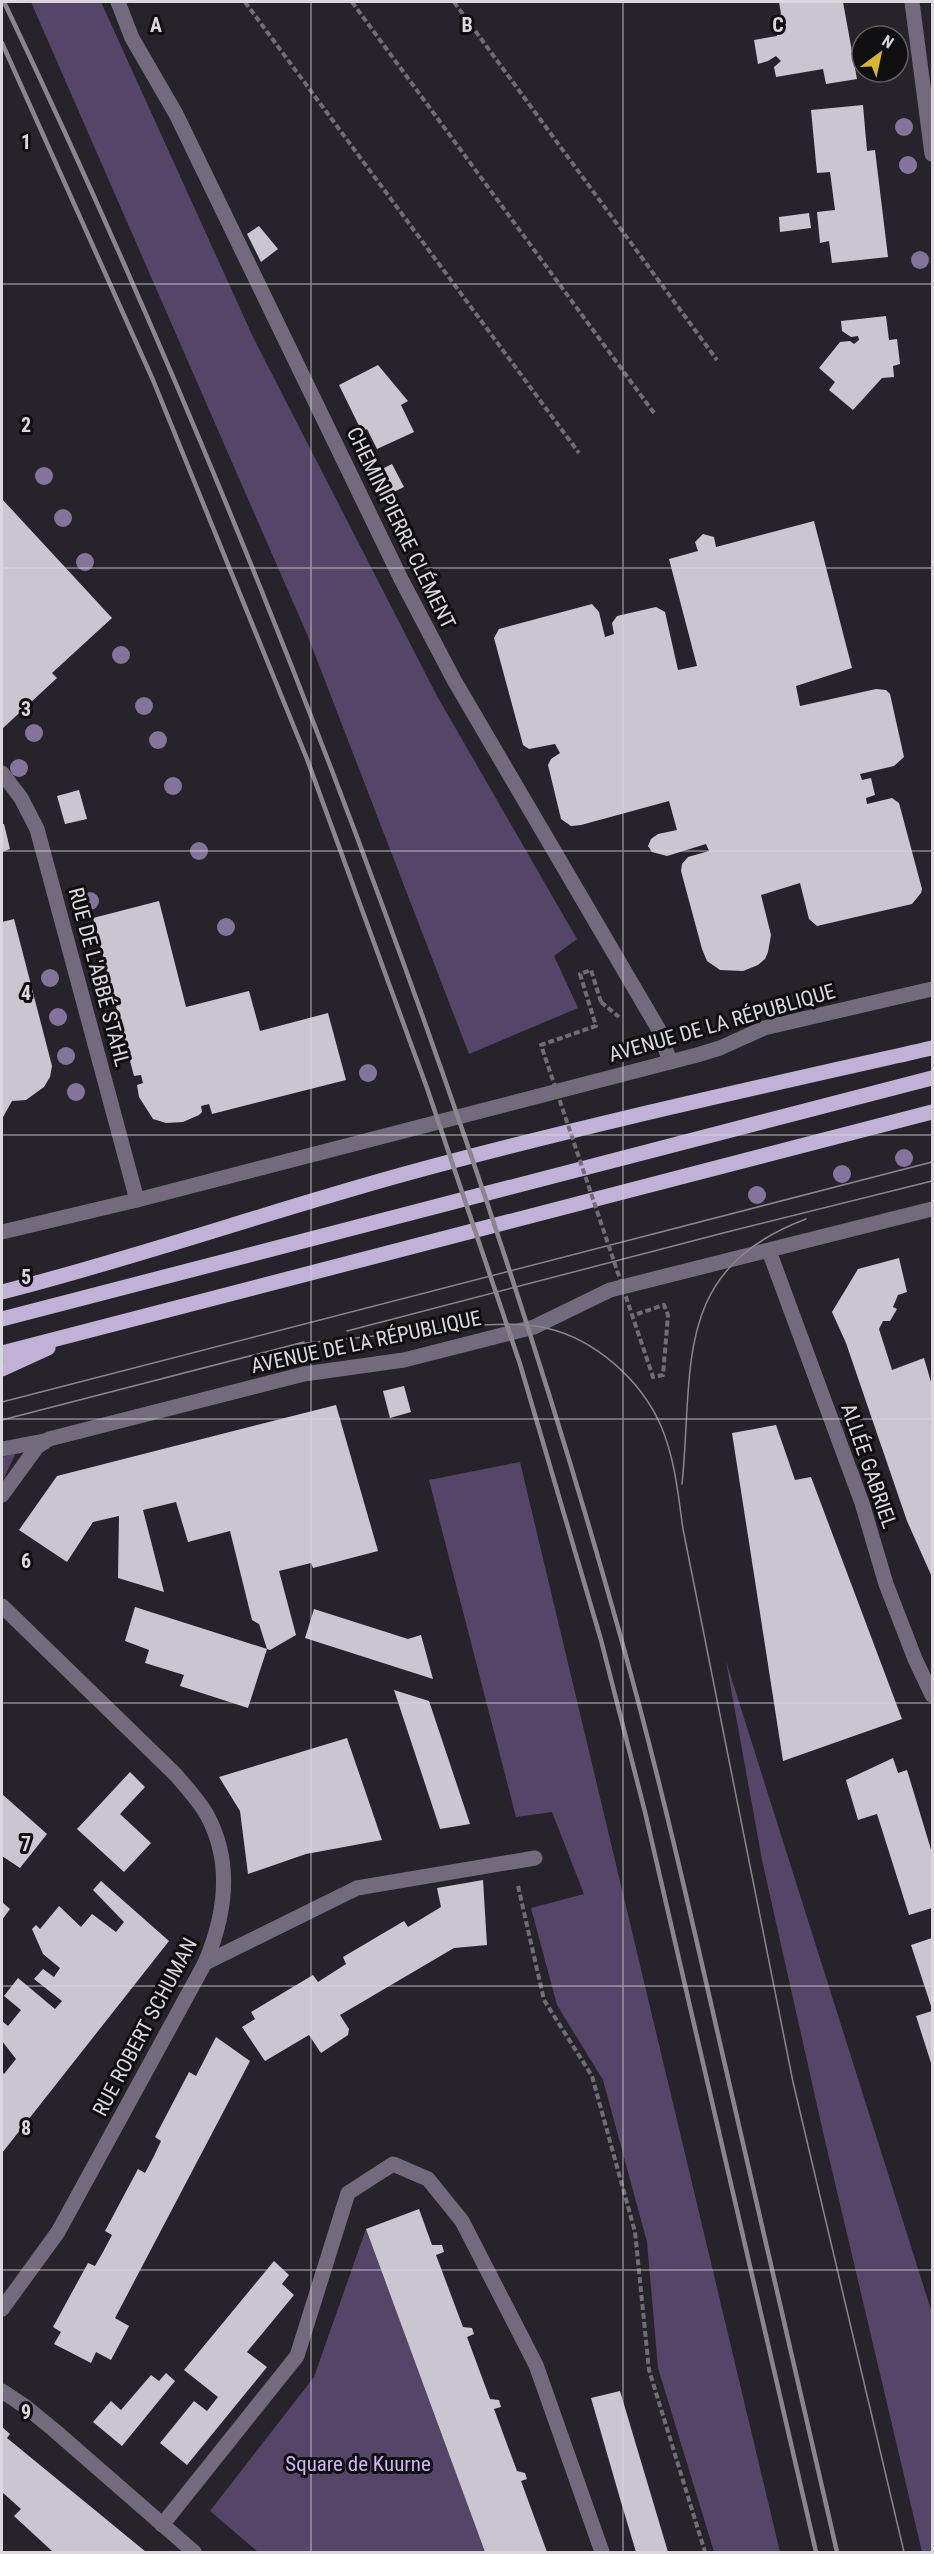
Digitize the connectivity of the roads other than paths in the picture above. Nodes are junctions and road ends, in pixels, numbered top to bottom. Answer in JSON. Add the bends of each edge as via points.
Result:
{"nodes":[{"id":1,"x":118,"y":2,"type":"edge"},
{"id":2,"x":912,"y":2,"type":"edge"},
{"id":3,"x":933,"y":154,"type":"edge"},
{"id":4,"x":2,"y":773,"type":"edge"},
{"id":5,"x":933,"y":989,"type":"edge"},
{"id":6,"x":933,"y":1048,"type":"edge"},
{"id":7,"x":670,"y":1062,"type":"junction"},
{"id":8,"x":933,"y":1078,"type":"edge"},
{"id":9,"x":933,"y":1112,"type":"edge"},
{"id":10,"x":137,"y":1200,"type":"junction"},
{"id":11,"x":933,"y":1209,"type":"edge"},
{"id":12,"x":2,"y":1232,"type":"edge"},
{"id":13,"x":769,"y":1251,"type":"junction"},
{"id":14,"x":2,"y":1292,"type":"edge"},
{"id":15,"x":2,"y":1319,"type":"edge"},
{"id":16,"x":81,"y":1332,"type":"junction"},
{"id":17,"x":2,"y":1353,"type":"edge"},
{"id":18,"x":2,"y":1369,"type":"edge"},
{"id":19,"x":44,"y":1441,"type":"junction"},
{"id":20,"x":2,"y":1449,"type":"edge"},
{"id":21,"x":2,"y":1495,"type":"edge"},
{"id":22,"x":2,"y":1606,"type":"edge"},
{"id":23,"x":933,"y":1695,"type":"edge"},
{"id":24,"x":535,"y":1858,"type":"dead end"},
{"id":25,"x":205,"y":1963,"type":"junction"},
{"id":26,"x":2,"y":2308,"type":"edge"},
{"id":27,"x":2,"y":2391,"type":"edge"},
{"id":28,"x":162,"y":2525,"type":"junction"},
{"id":29,"x":194,"y":2553,"type":"edge"},
{"id":30,"x":602,"y":2553,"type":"edge"}],
"edges":[{"from":1,"to":7,"type":"street","name":"CHEMIN PIERRE CLÉMENT","via":[[132,38],[177,114],[402,579],[459,688],[659,1030]]},
{"from":2,"to":3,"type":"street"},
{"from":4,"to":10,"type":"street","name":"RUE DE L'ABBÉ STAHL","via":[[37,829]]},
{"from":5,"to":7,"type":"street","name":"AVENUE DE LA RÉPUBLIQUE","via":[[764,1028],[720,1048]]},
{"from":6,"to":14,"type":"main road","via":[[401,1175]]},
{"from":7,"to":10,"type":"street","name":"AVENUE DE LA RÉPUBLIQUE"},
{"from":8,"to":15,"type":"main road"},
{"from":9,"to":16,"type":"main road"},
{"from":10,"to":12,"type":"street","name":"AVENUE DE LA RÉPUBLIQUE"},
{"from":11,"to":13,"type":"street","name":"AVENUE DE LA RÉPUBLIQUE"},
{"from":13,"to":19,"type":"street","name":"AVENUE DE LA RÉPUBLIQUE","via":[[610,1290],[534,1327],[404,1360],[304,1374]]},
{"from":13,"to":23,"type":"street","name":"ALLÉE GABRIEL","via":[[865,1513],[886,1584]]},
{"from":16,"to":17,"type":"main road"},
{"from":16,"to":18,"type":"main road"},
{"from":19,"to":20,"type":"street","name":"AVENUE DE LA RÉPUBLIQUE"},
{"from":19,"to":21,"type":"street"},
{"from":22,"to":25,"type":"street","name":"RUE ROBERT SCHUMAN","via":[[176,1775],[207,1815],[215,1834],[224,1902]]},
{"from":24,"to":25,"type":"street","via":[[357,1888]]},
{"from":25,"to":26,"type":"street","name":"RUE ROBERT SCHUMAN","via":[[58,2232]]},
{"from":27,"to":28,"type":"street","via":[[26,2407]]},
{"from":28,"to":29,"type":"street"},
{"from":28,"to":30,"type":"street","via":[[297,2356],[348,2193],[393,2164],[428,2179],[462,2221],[536,2366]]}]}
